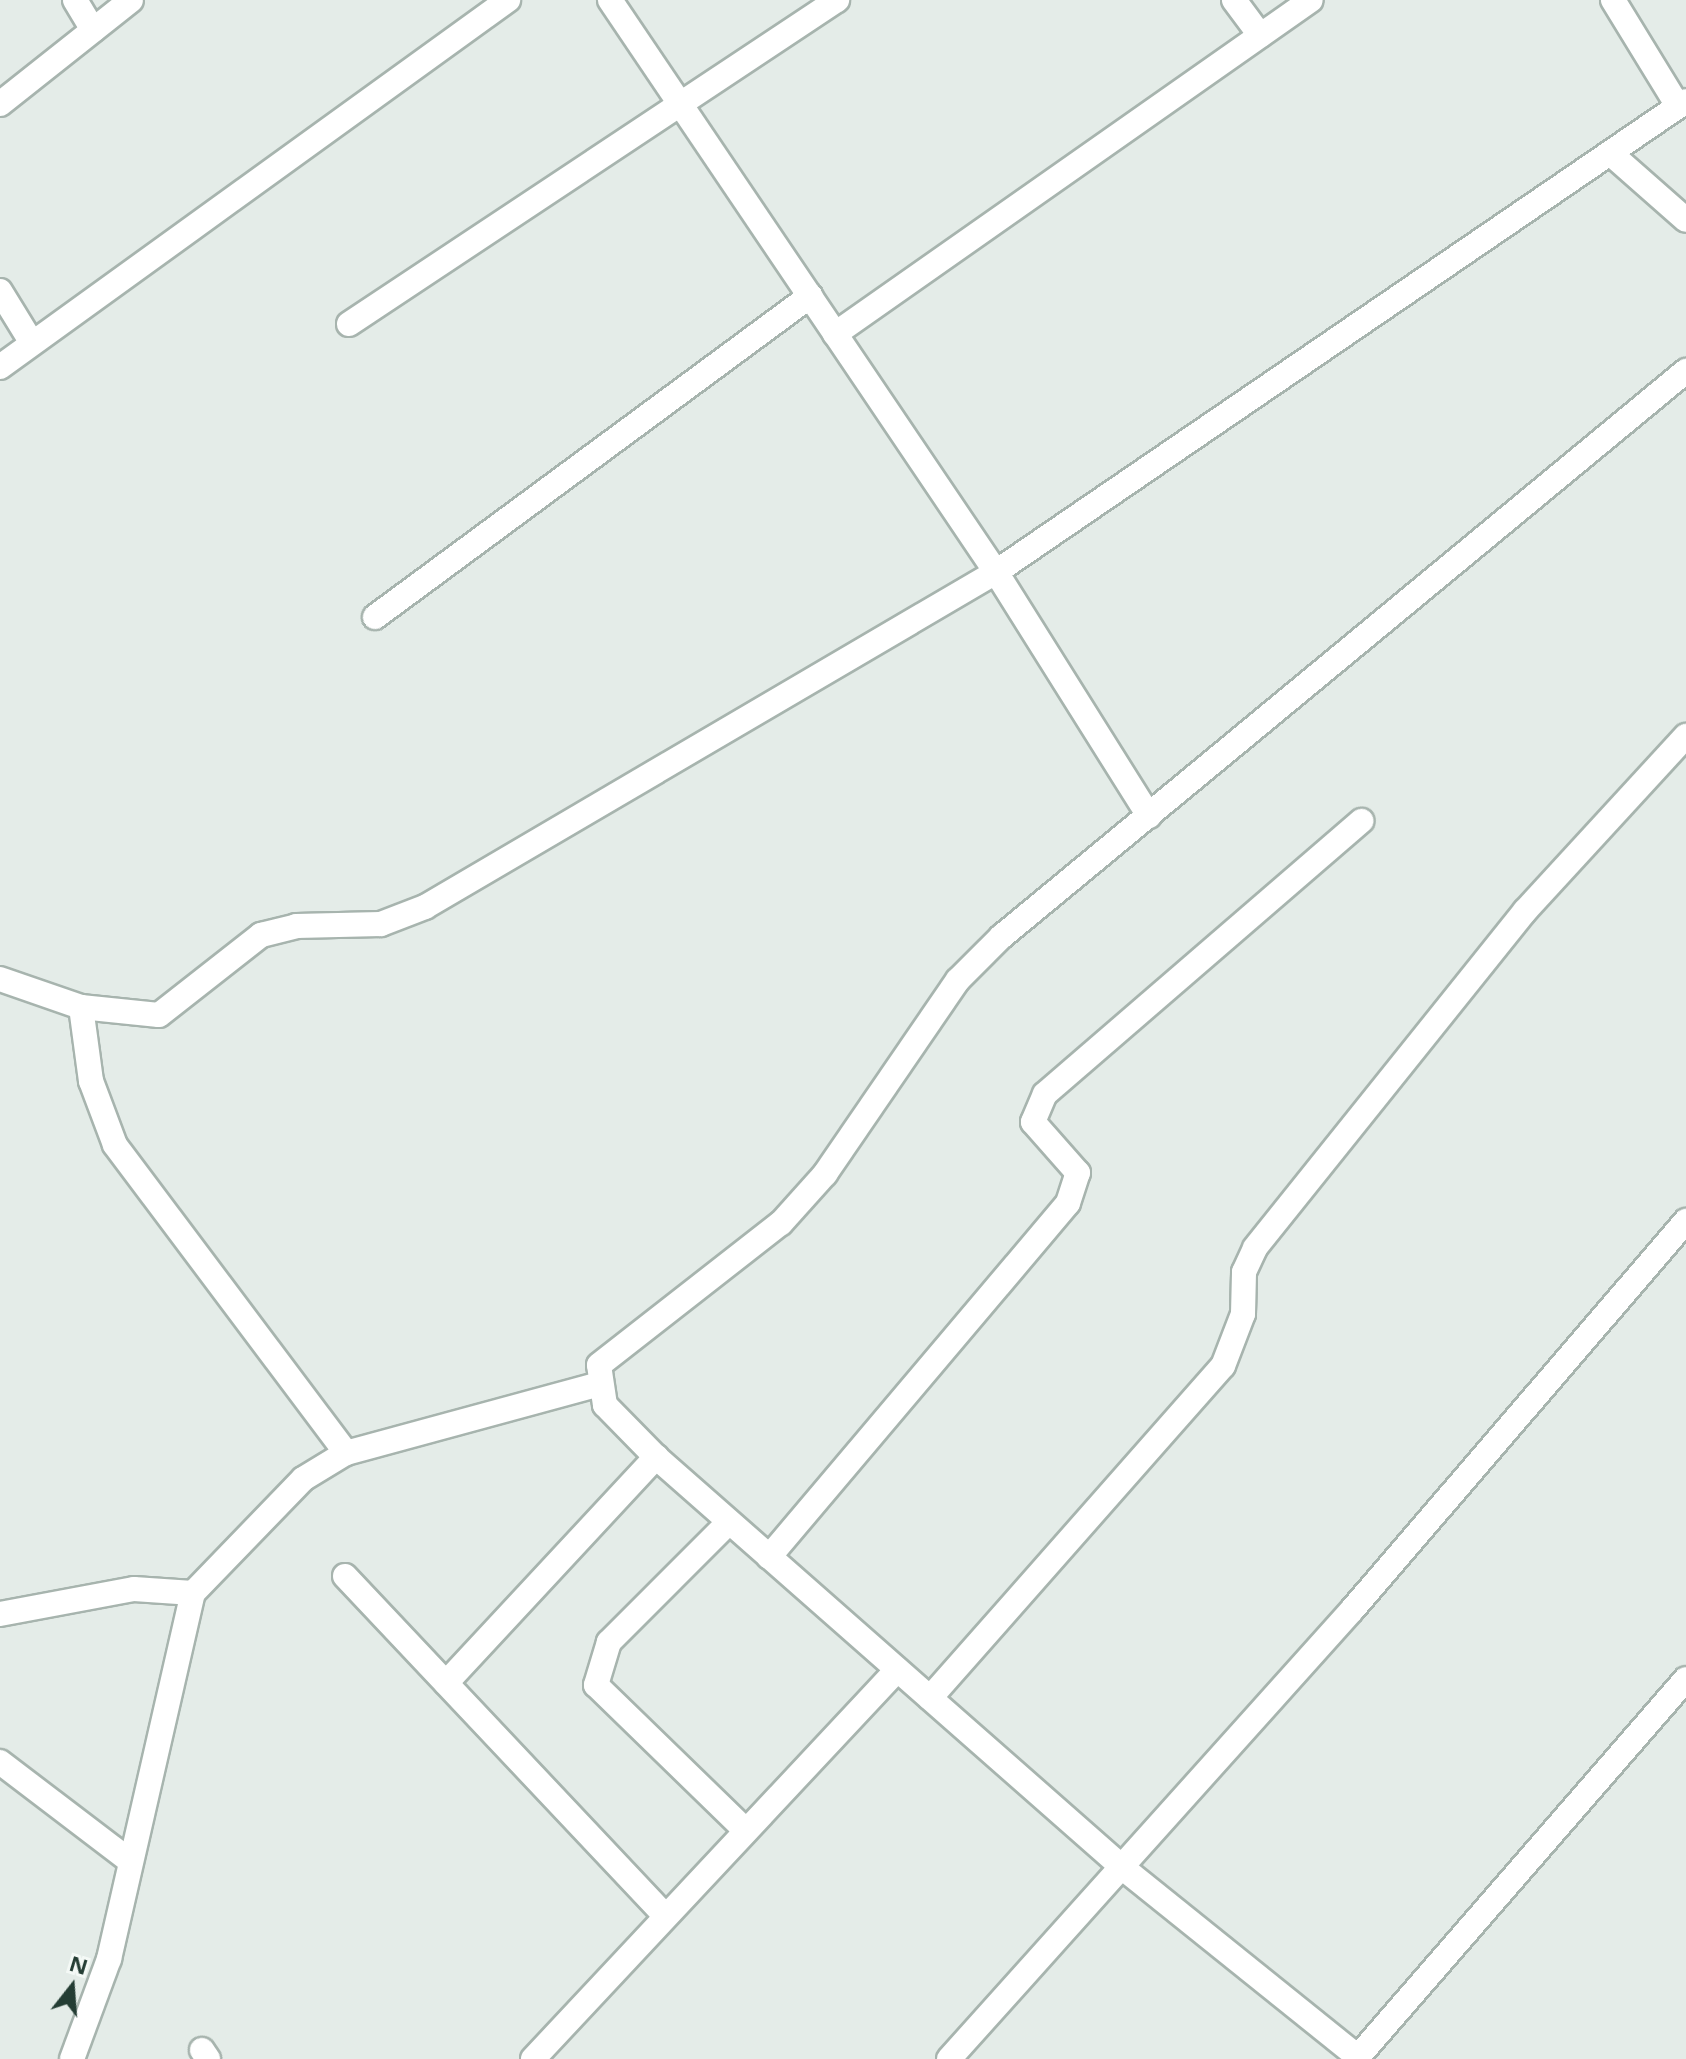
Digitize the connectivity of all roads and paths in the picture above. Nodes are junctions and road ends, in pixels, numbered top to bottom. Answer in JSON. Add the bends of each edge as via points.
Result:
{"nodes":[{"id":1,"x":75,"y":0,"type":"edge"},
{"id":2,"x":131,"y":0,"type":"edge"},
{"id":3,"x":508,"y":0,"type":"edge"},
{"id":4,"x":610,"y":0,"type":"edge"},
{"id":5,"x":837,"y":0,"type":"edge"},
{"id":6,"x":1234,"y":0,"type":"edge"},
{"id":7,"x":1311,"y":0,"type":"edge"},
{"id":8,"x":1613,"y":0,"type":"edge"},
{"id":9,"x":93,"y":30,"type":"junction"},
{"id":10,"x":1260,"y":35,"type":"junction"},
{"id":11,"x":0,"y":104,"type":"edge"},
{"id":12,"x":680,"y":104,"type":"junction"},
{"id":13,"x":1682,"y":104,"type":"edge"},
{"id":14,"x":1610,"y":153,"type":"junction"},
{"id":15,"x":1686,"y":220,"type":"edge"},
{"id":16,"x":0,"y":291,"type":"edge"},
{"id":17,"x":810,"y":296,"type":"junction"},
{"id":18,"x":349,"y":324,"type":"dead end"},
{"id":19,"x":835,"y":334,"type":"junction"},
{"id":20,"x":32,"y":343,"type":"junction"},
{"id":21,"x":0,"y":367,"type":"edge"},
{"id":22,"x":1686,"y":371,"type":"edge"},
{"id":23,"x":996,"y":572,"type":"junction"},
{"id":24,"x":375,"y":617,"type":"dead end"},
{"id":25,"x":1686,"y":736,"type":"edge"},
{"id":26,"x":1149,"y":816,"type":"junction"},
{"id":27,"x":1361,"y":821,"type":"dead end"},
{"id":28,"x":0,"y":979,"type":"edge"},
{"id":29,"x":81,"y":1007,"type":"junction"},
{"id":30,"x":1686,"y":1221,"type":"edge"},
{"id":31,"x":597,"y":1385,"type":"junction"},
{"id":32,"x":346,"y":1453,"type":"junction"},
{"id":33,"x":656,"y":1457,"type":"junction"},
{"id":34,"x":729,"y":1522,"type":"junction"},
{"id":35,"x":769,"y":1557,"type":"junction"},
{"id":36,"x":345,"y":1576,"type":"dead end"},
{"id":37,"x":193,"y":1593,"type":"junction"},
{"id":38,"x":0,"y":1614,"type":"edge"},
{"id":39,"x":897,"y":1670,"type":"junction"},
{"id":40,"x":1686,"y":1679,"type":"edge"},
{"id":41,"x":446,"y":1683,"type":"junction"},
{"id":42,"x":930,"y":1698,"type":"junction"},
{"id":43,"x":0,"y":1762,"type":"edge"},
{"id":44,"x":746,"y":1831,"type":"junction"},
{"id":45,"x":130,"y":1861,"type":"junction"},
{"id":46,"x":1122,"y":1867,"type":"junction"},
{"id":47,"x":665,"y":1915,"type":"junction"},
{"id":48,"x":1357,"y":2058,"type":"edge"},
{"id":49,"x":72,"y":2059,"type":"edge"},
{"id":50,"x":533,"y":2059,"type":"edge"},
{"id":51,"x":949,"y":2059,"type":"edge"}],
"edges":[{"from":1,"to":9,"type":"street"},
{"from":2,"to":9,"type":"street"},
{"from":3,"to":20,"type":"street"},
{"from":4,"to":12,"type":"street"},
{"from":5,"to":12,"type":"street"},
{"from":6,"to":10,"type":"street"},
{"from":7,"to":10,"type":"street"},
{"from":8,"to":13,"type":"street"},
{"from":9,"to":11,"type":"street"},
{"from":10,"to":19,"type":"street"},
{"from":12,"to":17,"type":"street"},
{"from":12,"to":18,"type":"street"},
{"from":13,"to":14,"type":"street"},
{"from":14,"to":15,"type":"street"},
{"from":14,"to":23,"type":"street"},
{"from":16,"to":20,"type":"street"},
{"from":17,"to":19,"type":"street"},
{"from":17,"to":24,"type":"street"},
{"from":19,"to":23,"type":"street"},
{"from":20,"to":21,"type":"street"},
{"from":22,"to":26,"type":"street"},
{"from":23,"to":26,"type":"street"},
{"from":23,"to":29,"type":"street","via":[[425,907],[381,924],[296,926],[261,935],[159,1015]]},
{"from":25,"to":42,"type":"street","via":[[1525,911],[1255,1248],[1244,1272],[1243,1314],[1223,1366]]},
{"from":26,"to":31,"type":"street","via":[[958,980],[825,1174],[734,1262],[613,1349]]},
{"from":27,"to":35,"type":"street","via":[[1045,1094],[1033,1122],[1078,1173],[1068,1203]]},
{"from":28,"to":29,"type":"street"},
{"from":29,"to":32,"type":"street","via":[[91,1081],[115,1145]]},
{"from":30,"to":46,"type":"street"},
{"from":31,"to":32,"type":"street"},
{"from":31,"to":33,"type":"street","via":[[605,1405]]},
{"from":32,"to":37,"type":"street","via":[[303,1479]]},
{"from":33,"to":34,"type":"street"},
{"from":33,"to":41,"type":"street"},
{"from":34,"to":35,"type":"street"},
{"from":34,"to":44,"type":"street","via":[[609,1642],[596,1685]]},
{"from":35,"to":39,"type":"street"},
{"from":36,"to":41,"type":"street"},
{"from":37,"to":38,"type":"street","via":[[134,1589]]},
{"from":37,"to":45,"type":"street"},
{"from":39,"to":42,"type":"street"},
{"from":39,"to":44,"type":"street"},
{"from":40,"to":48,"type":"street"},
{"from":41,"to":47,"type":"street"},
{"from":42,"to":46,"type":"street"},
{"from":43,"to":45,"type":"street"},
{"from":44,"to":47,"type":"street"},
{"from":45,"to":49,"type":"street","via":[[109,1959]]},
{"from":46,"to":48,"type":"street"},
{"from":46,"to":51,"type":"street"},
{"from":47,"to":50,"type":"street"}]}
